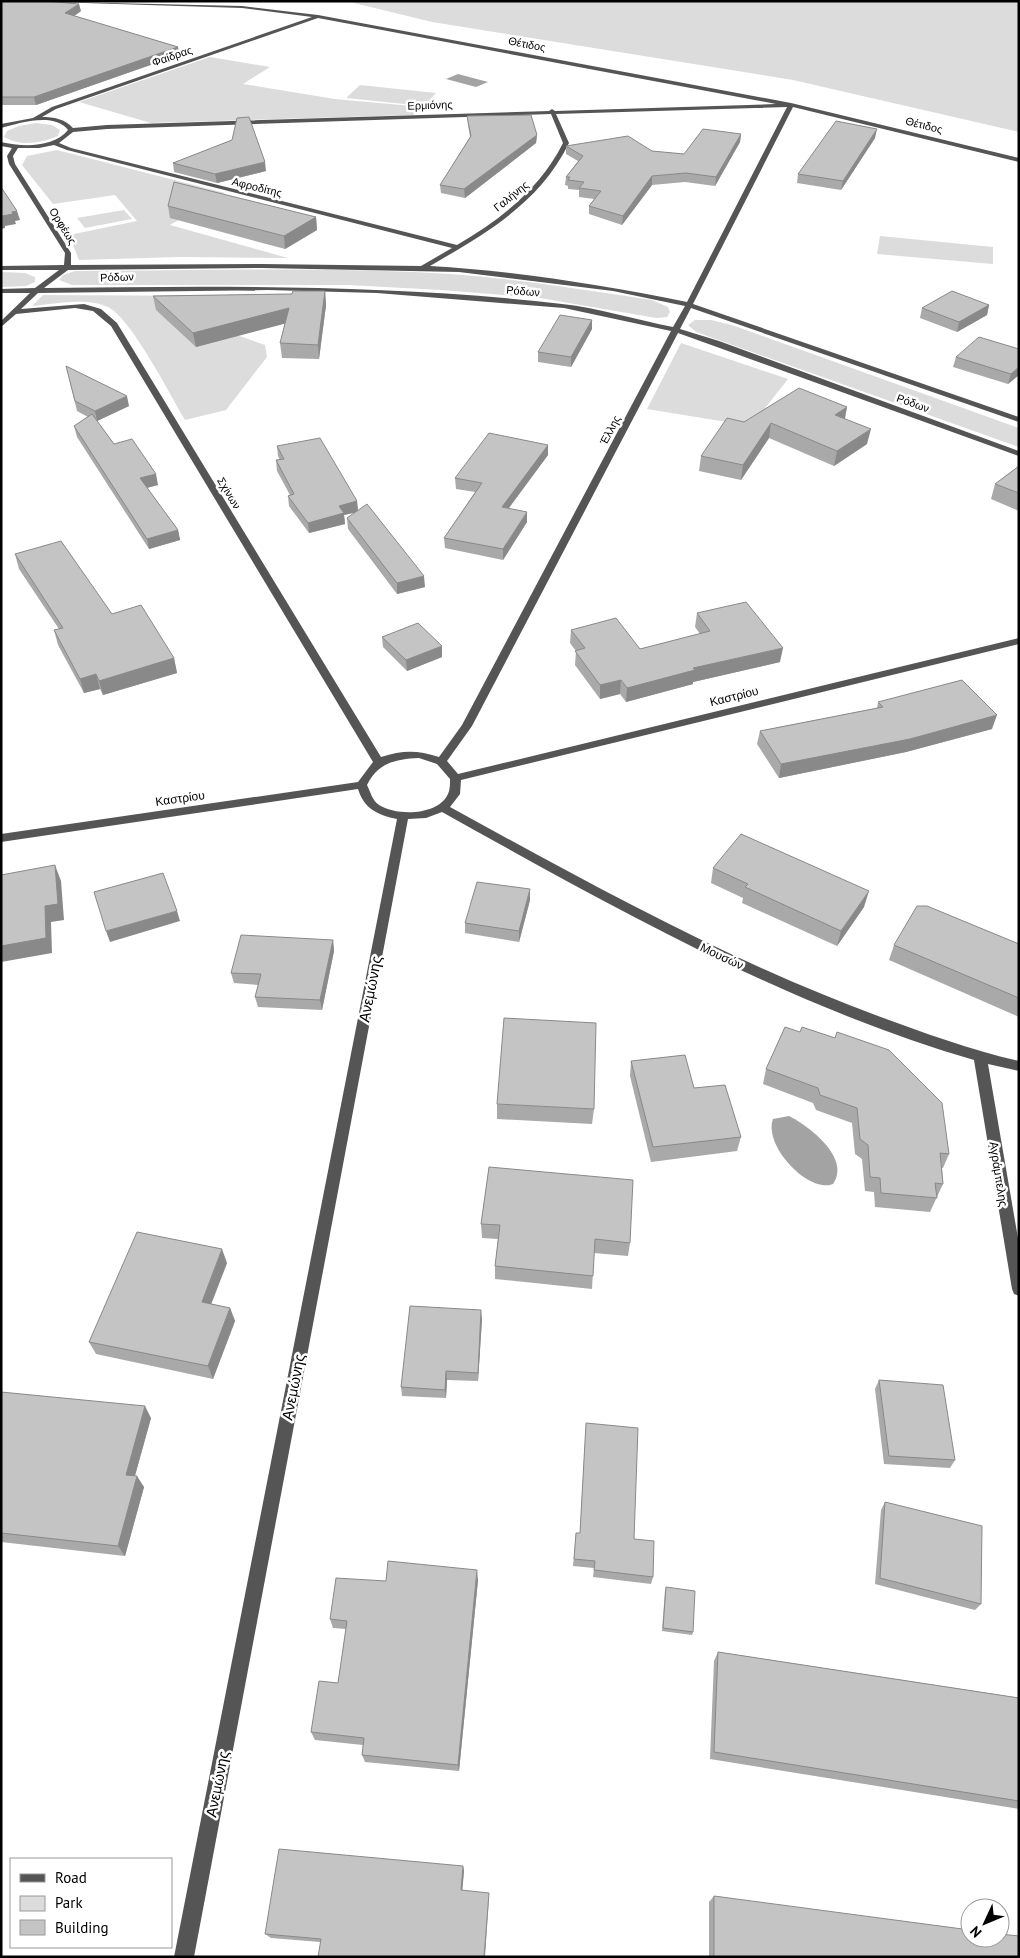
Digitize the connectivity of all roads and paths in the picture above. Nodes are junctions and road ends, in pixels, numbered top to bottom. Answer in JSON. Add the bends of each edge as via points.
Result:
{"nodes":[{"id":1,"x":24,"y":1,"type":"edge"},
{"id":2,"x":70,"y":2,"type":"edge"},
{"id":3,"x":126,"y":3,"type":"edge"},
{"id":4,"x":318,"y":16,"type":"junction"},
{"id":5,"x":791,"y":105,"type":"junction"},
{"id":6,"x":552,"y":111,"type":"junction"},
{"id":7,"x":35,"y":119,"type":"junction"},
{"id":8,"x":1,"y":126,"type":"edge"},
{"id":9,"x":71,"y":130,"type":"junction"},
{"id":10,"x":53,"y":142,"type":"junction"},
{"id":11,"x":1,"y":144,"type":"edge"},
{"id":12,"x":16,"y":146,"type":"junction"},
{"id":13,"x":1019,"y":160,"type":"edge"},
{"id":14,"x":457,"y":247,"type":"junction"},
{"id":15,"x":68,"y":266,"type":"junction"},
{"id":16,"x":1,"y":268,"type":"edge"},
{"id":17,"x":423,"y":268,"type":"junction"},
{"id":18,"x":1,"y":291,"type":"edge"},
{"id":19,"x":36,"y":291,"type":"junction"},
{"id":20,"x":689,"y":305,"type":"junction"},
{"id":21,"x":16,"y":312,"type":"junction"},
{"id":22,"x":1,"y":325,"type":"edge"},
{"id":23,"x":675,"y":330,"type":"junction"},
{"id":24,"x":1019,"y":420,"type":"edge"},
{"id":25,"x":1019,"y":454,"type":"edge"},
{"id":26,"x":1019,"y":641,"type":"edge"},
{"id":27,"x":441,"y":761,"type":"junction"},
{"id":28,"x":378,"y":762,"type":"junction"},
{"id":29,"x":456,"y":778,"type":"junction"},
{"id":30,"x":362,"y":785,"type":"junction"},
{"id":31,"x":442,"y":807,"type":"junction"},
{"id":32,"x":403,"y":816,"type":"junction"},
{"id":33,"x":1,"y":838,"type":"edge"},
{"id":34,"x":980,"y":1058,"type":"junction"},
{"id":35,"x":1019,"y":1066,"type":"edge"},
{"id":36,"x":1019,"y":1290,"type":"edge"},
{"id":37,"x":184,"y":1957,"type":"edge"}],
"edges":[{"from":1,"to":2,"type":"street","name":"Θέτιδος"},
{"from":2,"to":3,"type":"street","name":"Θέτιδος"},
{"from":3,"to":4,"type":"street","name":"Θέτιδος","via":[[250,7]]},
{"from":4,"to":5,"type":"street","name":"Θέτιδος"},
{"from":4,"to":7,"type":"street","name":"Φαίδρας","via":[[54,108]]},
{"from":5,"to":6,"type":"street","name":"Ερμιόνης"},
{"from":5,"to":13,"type":"street","name":"Θέτιδος"},
{"from":5,"to":20,"type":"street","name":"Έλλης"},
{"from":6,"to":9,"type":"street","name":"Ερμιόνης"},
{"from":6,"to":14,"type":"street","name":"Γαλήνης","via":[[566,144],[560,158],[539,186],[508,213]]},
{"from":7,"to":8,"type":"street"},
{"from":7,"to":9,"type":"street","via":[[57,120]]},
{"from":9,"to":10,"type":"street"},
{"from":10,"to":12,"type":"street"},
{"from":10,"to":14,"type":"street","name":"Αφροδίτης","via":[[79,152]]},
{"from":11,"to":12,"type":"street"},
{"from":12,"to":15,"type":"street","name":"Ορφέως","via":[[10,156],[12,164],[68,253]]},
{"from":14,"to":17,"type":"street","name":"Γαλήνης"},
{"from":15,"to":16,"type":"street","name":"Ρόδων"},
{"from":15,"to":17,"type":"street","name":"Ρόδων"},
{"from":15,"to":19,"type":"street"},
{"from":17,"to":20,"type":"street","name":"Ρόδων","via":[[613,289]]},
{"from":18,"to":19,"type":"street","name":"Ρόδων"},
{"from":19,"to":21,"type":"street"},
{"from":19,"to":23,"type":"street","name":"Ρόδων","via":[[131,288],[378,291],[564,306]]},
{"from":20,"to":23,"type":"street","name":"Έλλης"},
{"from":20,"to":24,"type":"street","name":"Ρόδων"},
{"from":21,"to":22,"type":"street"},
{"from":21,"to":28,"type":"street","name":"Σχίνων","via":[[92,308],[114,325]]},
{"from":23,"to":25,"type":"street","name":"Ρόδων"},
{"from":23,"to":27,"type":"street","name":"Έλλης","via":[[467,726]]},
{"from":26,"to":29,"type":"street","name":"Καστρίου"},
{"from":27,"to":28,"type":"street","via":[[419,754],[398,755]]},
{"from":27,"to":29,"type":"street"},
{"from":28,"to":30,"type":"street","via":[[367,773]]},
{"from":29,"to":31,"type":"street","via":[[454,795]]},
{"from":30,"to":32,"type":"street","via":[[368,801],[382,811]]},
{"from":30,"to":33,"type":"street","name":"Καστρίου"},
{"from":31,"to":32,"type":"street","via":[[423,815]]},
{"from":31,"to":34,"type":"street","name":"Μουσών","via":[[589,889],[723,958],[847,1011]]},
{"from":32,"to":37,"type":"street","name":"Ανεμώνης"},
{"from":34,"to":35,"type":"street","name":"Μουσών"},
{"from":34,"to":36,"type":"street","name":"Αγράμπελης"}]}
